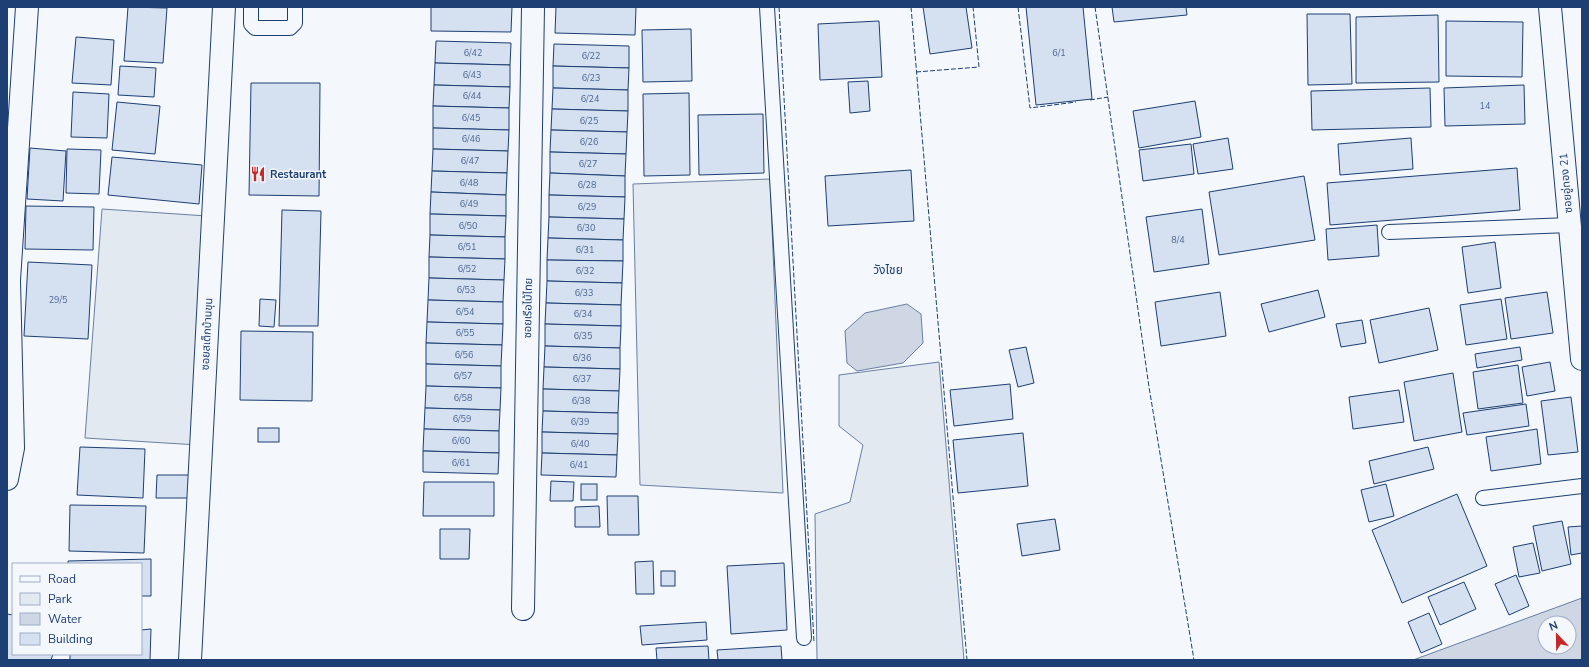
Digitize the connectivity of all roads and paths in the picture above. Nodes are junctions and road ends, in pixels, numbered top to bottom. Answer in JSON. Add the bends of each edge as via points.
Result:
{"nodes":[{"id":1,"x":27,"y":7,"type":"edge"},
{"id":2,"x":224,"y":7,"type":"edge"},
{"id":3,"x":251,"y":7,"type":"edge"},
{"id":4,"x":295,"y":7,"type":"edge"},
{"id":5,"x":533,"y":7,"type":"edge"},
{"id":6,"x":767,"y":7,"type":"edge"},
{"id":7,"x":1550,"y":7,"type":"edge"},
{"id":8,"x":1570,"y":225,"type":"junction"},
{"id":9,"x":1389,"y":232,"type":"dead end"},
{"id":10,"x":1582,"y":359,"type":"edge"},
{"id":11,"x":7,"y":479,"type":"edge"},
{"id":12,"x":1582,"y":486,"type":"edge"},
{"id":13,"x":1483,"y":498,"type":"dead end"},
{"id":14,"x":523,"y":609,"type":"dead end"},
{"id":15,"x":804,"y":638,"type":"dead end"},
{"id":16,"x":190,"y":660,"type":"edge"}],
"edges":[{"from":1,"to":11,"type":"street","via":[[9,280],[13,448]]},
{"from":2,"to":16,"type":"street","name":"ซอยสเต็กบ้านขุน"},
{"from":3,"to":4,"type":"lane","via":[[251,24],[255,28],[290,28],[295,22]]},
{"from":5,"to":14,"type":"street","name":"ซอยเรือไม้ไทย"},
{"from":6,"to":15,"type":"lane"},
{"from":7,"to":8,"type":"street","name":"ซอยอู่ทอง 21"},
{"from":8,"to":9,"type":"lane"},
{"from":8,"to":10,"type":"street","name":"ซอยอู่ทอง 21"},
{"from":12,"to":13,"type":"lane"}]}
